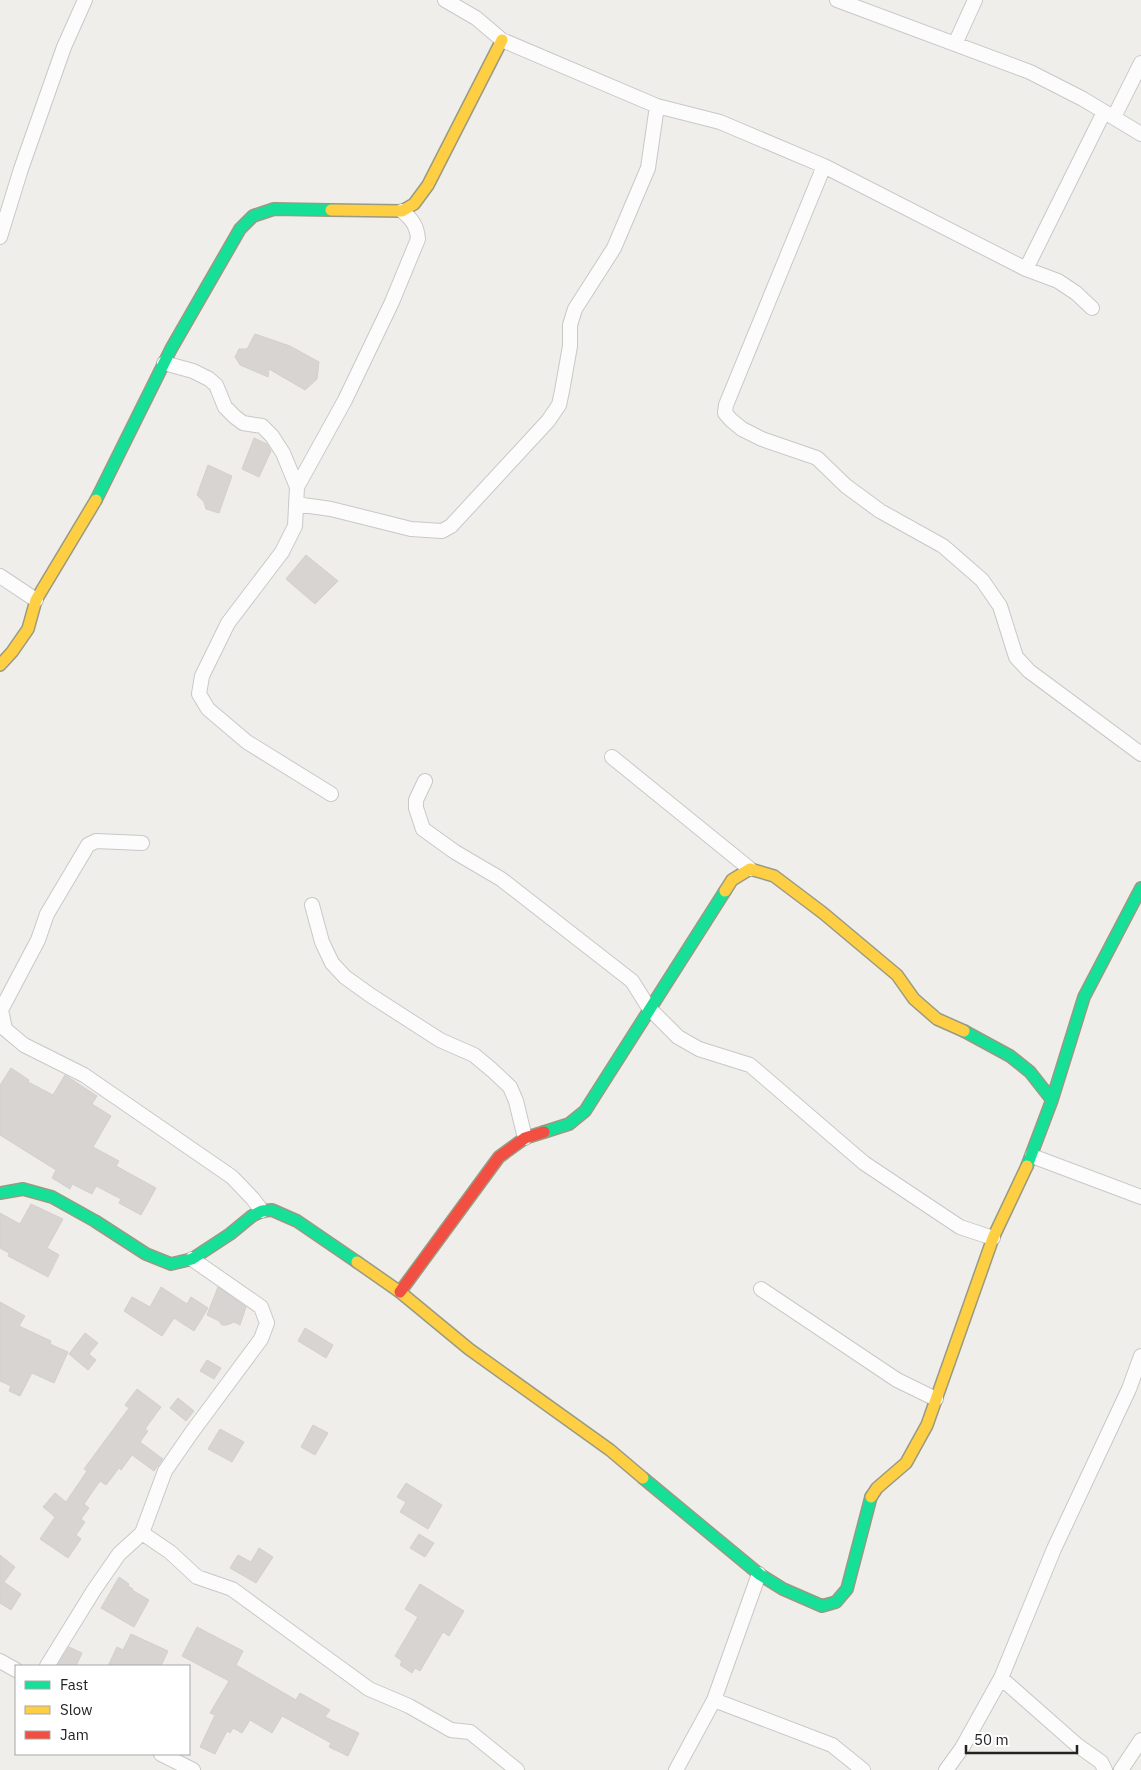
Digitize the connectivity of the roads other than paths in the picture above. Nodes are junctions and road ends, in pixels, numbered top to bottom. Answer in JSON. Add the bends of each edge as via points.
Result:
{"nodes":[{"id":1,"x":84,"y":0,"type":"edge"},
{"id":2,"x":445,"y":0,"type":"edge"},
{"id":3,"x":837,"y":0,"type":"edge"},
{"id":4,"x":975,"y":0,"type":"edge"},
{"id":5,"x":502,"y":40,"type":"junction"},
{"id":6,"x":955,"y":44,"type":"junction"},
{"id":7,"x":1141,"y":63,"type":"edge"},
{"id":8,"x":657,"y":106,"type":"junction"},
{"id":9,"x":1109,"y":114,"type":"junction"},
{"id":10,"x":1141,"y":134,"type":"edge"},
{"id":11,"x":824,"y":166,"type":"junction"},
{"id":12,"x":402,"y":210,"type":"junction"},
{"id":13,"x":0,"y":232,"type":"edge"},
{"id":14,"x":1026,"y":269,"type":"junction"},
{"id":15,"x":1092,"y":308,"type":"dead end"},
{"id":16,"x":164,"y":363,"type":"junction"},
{"id":17,"x":297,"y":487,"type":"junction"},
{"id":18,"x":296,"y":504,"type":"junction"},
{"id":19,"x":0,"y":576,"type":"edge"},
{"id":20,"x":36,"y":600,"type":"junction"},
{"id":21,"x":0,"y":665,"type":"edge"},
{"id":22,"x":1141,"y":754,"type":"edge"},
{"id":23,"x":612,"y":758,"type":"dead end"},
{"id":24,"x":425,"y":781,"type":"dead end"},
{"id":25,"x":332,"y":794,"type":"dead end"},
{"id":26,"x":142,"y":843,"type":"dead end"},
{"id":27,"x":750,"y":869,"type":"junction"},
{"id":28,"x":1141,"y":888,"type":"edge"},
{"id":29,"x":312,"y":905,"type":"dead end"},
{"id":30,"x":650,"y":1008,"type":"junction"},
{"id":31,"x":1052,"y":1100,"type":"junction"},
{"id":32,"x":525,"y":1138,"type":"junction"},
{"id":33,"x":1032,"y":1156,"type":"junction"},
{"id":34,"x":0,"y":1192,"type":"edge"},
{"id":35,"x":1141,"y":1198,"type":"edge"},
{"id":36,"x":262,"y":1211,"type":"junction"},
{"id":37,"x":993,"y":1238,"type":"junction"},
{"id":38,"x":192,"y":1259,"type":"junction"},
{"id":39,"x":761,"y":1289,"type":"dead end"},
{"id":40,"x":400,"y":1292,"type":"junction"},
{"id":41,"x":1141,"y":1356,"type":"edge"},
{"id":42,"x":936,"y":1399,"type":"junction"},
{"id":43,"x":142,"y":1533,"type":"junction"},
{"id":44,"x":759,"y":1574,"type":"junction"},
{"id":45,"x":0,"y":1662,"type":"edge"},
{"id":46,"x":48,"y":1665,"type":"edge"},
{"id":47,"x":15,"y":1670,"type":"edge"},
{"id":48,"x":1001,"y":1678,"type":"junction"},
{"id":49,"x":714,"y":1700,"type":"junction"},
{"id":50,"x":1141,"y":1740,"type":"edge"},
{"id":51,"x":163,"y":1755,"type":"edge"},
{"id":52,"x":193,"y":1770,"type":"edge"},
{"id":53,"x":517,"y":1770,"type":"edge"},
{"id":54,"x":676,"y":1770,"type":"edge"},
{"id":55,"x":862,"y":1770,"type":"edge"},
{"id":56,"x":946,"y":1770,"type":"edge"},
{"id":57,"x":1104,"y":1770,"type":"edge"},
{"id":58,"x":1121,"y":1770,"type":"edge"}],
"edges":[{"from":1,"to":13,"type":"street","via":[[64,47]]},
{"from":2,"to":5,"type":"street","via":[[476,18]]},
{"from":3,"to":6,"type":"street"},
{"from":4,"to":6,"type":"street"},
{"from":5,"to":8,"type":"street"},
{"from":5,"to":12,"type":"street","via":[[428,186],[414,204]]},
{"from":6,"to":9,"type":"street","via":[[1030,72]]},
{"from":7,"to":9,"type":"street"},
{"from":8,"to":11,"type":"street","via":[[720,122]]},
{"from":8,"to":18,"type":"street","via":[[648,168],[614,248],[575,309],[562,391],[548,421],[451,526],[442,531],[410,529],[331,509]]},
{"from":9,"to":10,"type":"street"},
{"from":9,"to":14,"type":"street"},
{"from":11,"to":14,"type":"street"},
{"from":11,"to":22,"type":"street","via":[[725,413],[742,429],[816,458],[846,486],[880,510],[943,546],[982,580],[1000,606],[1016,657],[1029,671]]},
{"from":12,"to":16,"type":"street","via":[[274,209],[253,216],[240,229]]},
{"from":12,"to":17,"type":"street","via":[[417,229],[418,239],[345,400]]},
{"from":14,"to":15,"type":"street","via":[[1058,281]]},
{"from":16,"to":17,"type":"street","via":[[209,379],[235,417],[242,423],[262,426],[283,453]]},
{"from":16,"to":20,"type":"street","via":[[90,513]]},
{"from":17,"to":18,"type":"street"},
{"from":18,"to":25,"type":"street","via":[[295,526],[282,552],[228,623],[202,676],[200,694],[208,709],[247,742]]},
{"from":19,"to":20,"type":"street"},
{"from":20,"to":21,"type":"street","via":[[28,629]]},
{"from":23,"to":27,"type":"street"},
{"from":24,"to":30,"type":"street","via":[[416,800],[424,829],[501,879],[632,981]]},
{"from":26,"to":36,"type":"street","via":[[96,841],[88,845],[47,914],[38,940],[1,1010],[5,1028],[24,1045],[84,1075],[232,1177]]},
{"from":27,"to":30,"type":"street","via":[[732,880]]},
{"from":27,"to":31,"type":"street","via":[[774,876],[823,913],[897,975],[914,999],[937,1020],[1010,1056],[1030,1072]]},
{"from":28,"to":31,"type":"street","via":[[1084,997]]},
{"from":29,"to":32,"type":"street","via":[[322,942],[332,963],[370,996],[440,1040],[474,1055],[492,1070],[510,1087]]},
{"from":30,"to":32,"type":"street","via":[[585,1111],[569,1124]]},
{"from":30,"to":37,"type":"street","via":[[678,1038],[699,1049],[750,1064],[864,1164],[960,1227]]},
{"from":31,"to":33,"type":"street"},
{"from":32,"to":40,"type":"street","via":[[500,1157]]},
{"from":33,"to":35,"type":"street"},
{"from":33,"to":37,"type":"street"},
{"from":34,"to":38,"type":"street","via":[[23,1189],[52,1197],[146,1254],[171,1264]]},
{"from":36,"to":38,"type":"street"},
{"from":36,"to":40,"type":"street","via":[[272,1210],[297,1221]]},
{"from":37,"to":42,"type":"street"},
{"from":38,"to":43,"type":"street","via":[[261,1307],[267,1323],[261,1339],[165,1471]]},
{"from":39,"to":42,"type":"street","via":[[897,1380]]},
{"from":40,"to":44,"type":"street","via":[[469,1349],[610,1450]]},
{"from":41,"to":48,"type":"street","via":[[1129,1389],[1054,1548]]},
{"from":42,"to":44,"type":"street","via":[[927,1425],[906,1464],[877,1488],[869,1500],[847,1589],[836,1602],[822,1606]]},
{"from":43,"to":46,"type":"street","via":[[119,1554]]},
{"from":43,"to":53,"type":"street","via":[[170,1552],[197,1577],[232,1588],[369,1689],[409,1706],[451,1730],[470,1732]]},
{"from":44,"to":49,"type":"street"},
{"from":45,"to":47,"type":"street"},
{"from":48,"to":56,"type":"street"},
{"from":48,"to":57,"type":"street","via":[[1101,1762]]},
{"from":49,"to":54,"type":"street"},
{"from":49,"to":55,"type":"street","via":[[832,1745]]},
{"from":50,"to":58,"type":"street"},
{"from":51,"to":52,"type":"street"}]}
